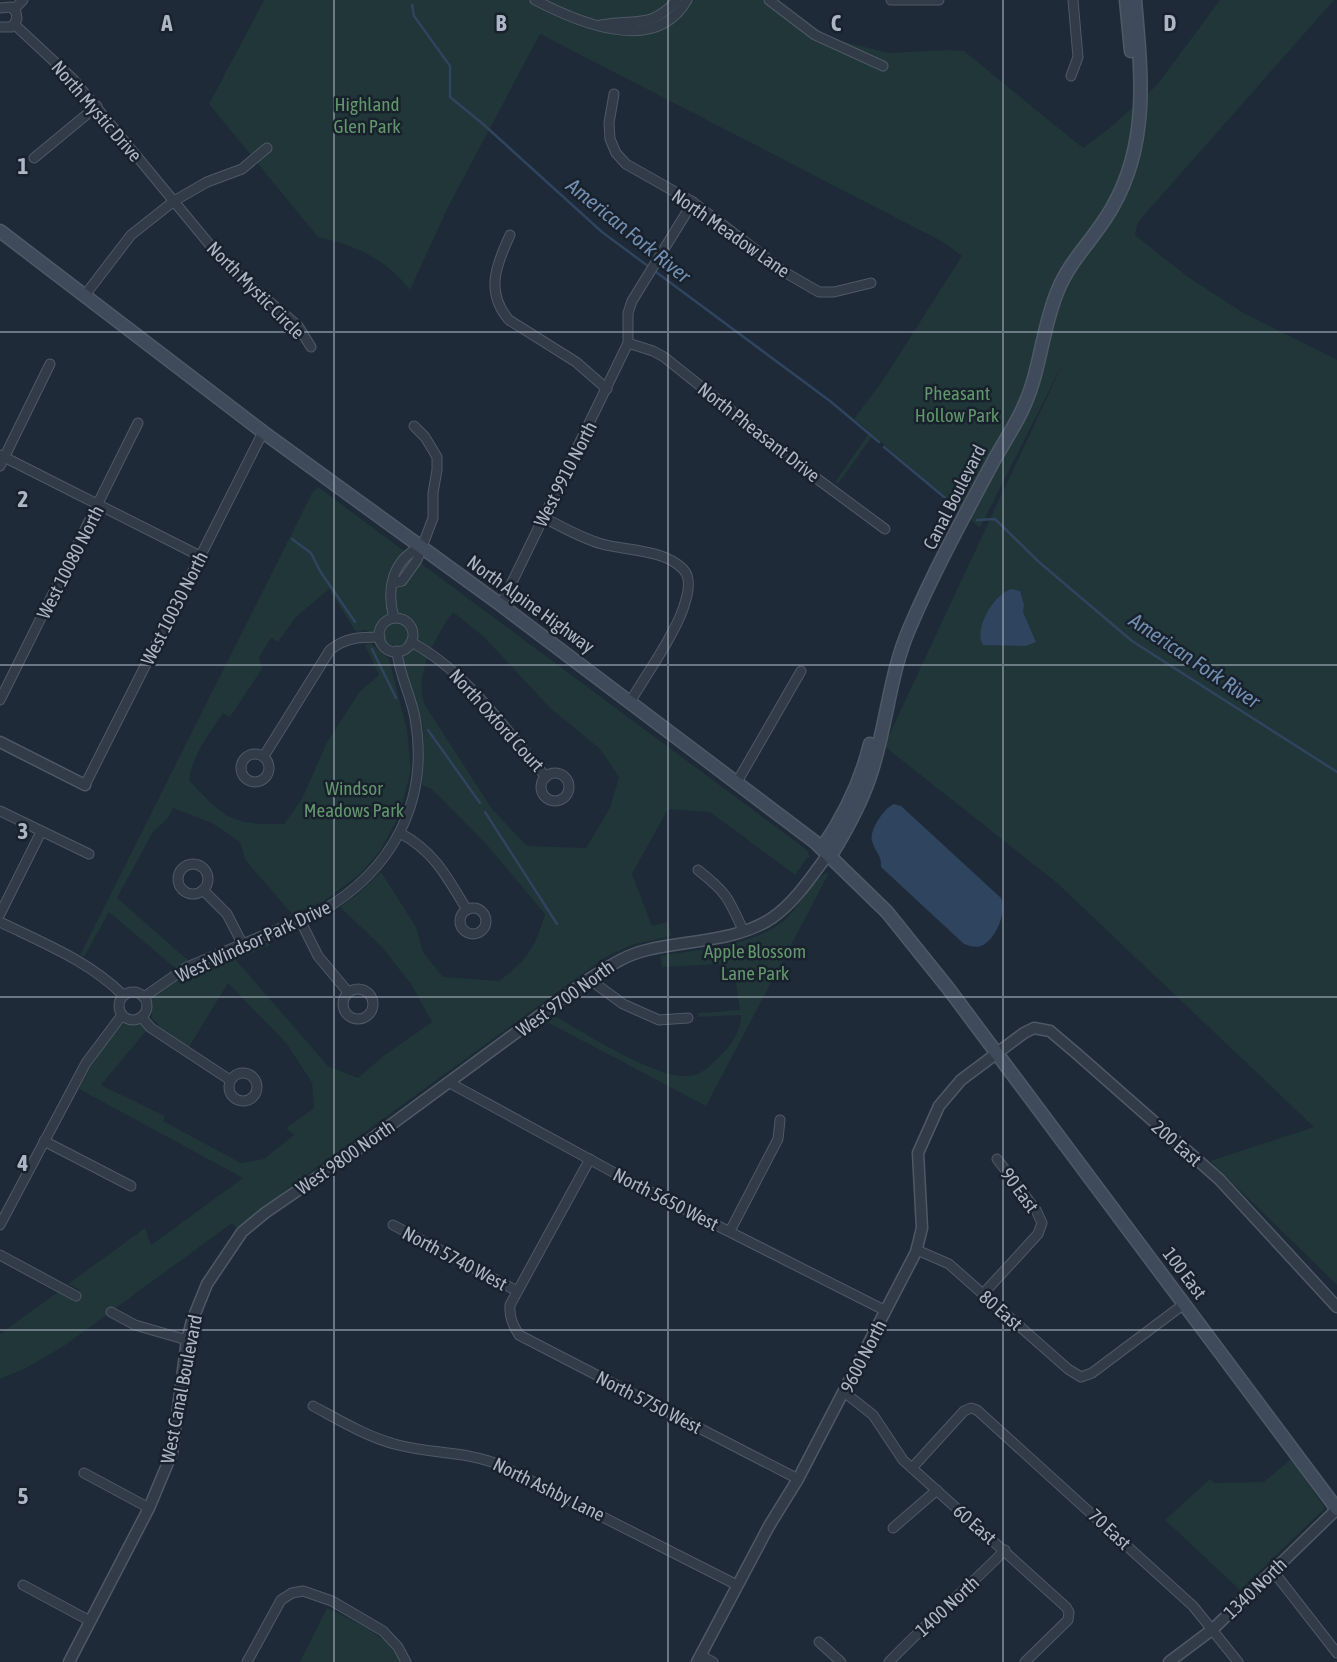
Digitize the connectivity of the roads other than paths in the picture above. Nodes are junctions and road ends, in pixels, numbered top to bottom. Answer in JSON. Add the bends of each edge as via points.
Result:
{"nodes":[{"id":1,"x":23,"y":0,"type":"edge"},
{"id":2,"x":536,"y":0,"type":"edge"},
{"id":3,"x":677,"y":0,"type":"edge"},
{"id":4,"x":687,"y":0,"type":"edge"},
{"id":5,"x":769,"y":0,"type":"edge"},
{"id":6,"x":891,"y":0,"type":"edge"},
{"id":7,"x":929,"y":0,"type":"edge"},
{"id":8,"x":939,"y":0,"type":"edge"},
{"id":9,"x":1073,"y":0,"type":"edge"},
{"id":10,"x":1126,"y":0,"type":"edge"},
{"id":11,"x":1135,"y":0,"type":"edge"},
{"id":12,"x":0,"y":8,"type":"edge"},
{"id":13,"x":14,"y":9,"type":"junction"},
{"id":14,"x":15,"y":25,"type":"junction"},
{"id":15,"x":601,"y":25,"type":"junction"},
{"id":16,"x":0,"y":27,"type":"edge"},
{"id":17,"x":883,"y":66,"type":"dead end"},
{"id":18,"x":1071,"y":76,"type":"dead end"},
{"id":19,"x":614,"y":94,"type":"dead end"},
{"id":20,"x":97,"y":106,"type":"junction"},
{"id":21,"x":267,"y":148,"type":"dead end"},
{"id":22,"x":34,"y":158,"type":"dead end"},
{"id":23,"x":174,"y":201,"type":"junction"},
{"id":24,"x":693,"y":202,"type":"junction"},
{"id":25,"x":0,"y":231,"type":"edge"},
{"id":26,"x":510,"y":234,"type":"dead end"},
{"id":27,"x":871,"y":283,"type":"dead end"},
{"id":28,"x":89,"y":290,"type":"junction"},
{"id":29,"x":628,"y":344,"type":"junction"},
{"id":30,"x":311,"y":347,"type":"dead end"},
{"id":31,"x":50,"y":364,"type":"dead end"},
{"id":32,"x":607,"y":389,"type":"junction"},
{"id":33,"x":138,"y":423,"type":"dead end"},
{"id":34,"x":414,"y":426,"type":"dead end"},
{"id":35,"x":263,"y":432,"type":"junction"},
{"id":36,"x":2,"y":459,"type":"edge"},
{"id":37,"x":98,"y":506,"type":"junction"},
{"id":38,"x":543,"y":517,"type":"junction"},
{"id":39,"x":886,"y":529,"type":"dead end"},
{"id":40,"x":420,"y":547,"type":"junction"},
{"id":41,"x":200,"y":556,"type":"junction"},
{"id":42,"x":501,"y":605,"type":"junction"},
{"id":43,"x":394,"y":618,"type":"junction"},
{"id":44,"x":380,"y":636,"type":"junction"},
{"id":45,"x":411,"y":642,"type":"junction"},
{"id":46,"x":397,"y":651,"type":"junction"},
{"id":47,"x":801,"y":671,"type":"dead end"},
{"id":48,"x":0,"y":700,"type":"edge"},
{"id":49,"x":630,"y":702,"type":"junction"},
{"id":50,"x":0,"y":741,"type":"edge"},
{"id":51,"x":264,"y":755,"type":"dead end"},
{"id":52,"x":546,"y":777,"type":"dead end"},
{"id":53,"x":737,"y":782,"type":"junction"},
{"id":54,"x":85,"y":785,"type":"joint"},
{"id":55,"x":0,"y":811,"type":"edge"},
{"id":56,"x":41,"y":832,"type":"junction"},
{"id":57,"x":400,"y":833,"type":"junction"},
{"id":58,"x":827,"y":852,"type":"junction"},
{"id":59,"x":89,"y":854,"type":"dead end"},
{"id":60,"x":698,"y":870,"type":"dead end"},
{"id":61,"x":203,"y":890,"type":"dead end"},
{"id":62,"x":467,"y":910,"type":"dead end"},
{"id":63,"x":0,"y":914,"type":"edge"},
{"id":64,"x":300,"y":920,"type":"junction"},
{"id":65,"x":0,"y":922,"type":"edge"},
{"id":66,"x":743,"y":930,"type":"junction"},
{"id":67,"x":243,"y":945,"type":"junction"},
{"id":68,"x":589,"y":979,"type":"junction"},
{"id":69,"x":348,"y":992,"type":"dead end"},
{"id":70,"x":123,"y":995,"type":"junction"},
{"id":71,"x":144,"y":997,"type":"junction"},
{"id":72,"x":122,"y":1015,"type":"junction"},
{"id":73,"x":141,"y":1017,"type":"junction"},
{"id":74,"x":688,"y":1018,"type":"dead end"},
{"id":75,"x":1000,"y":1056,"type":"junction"},
{"id":76,"x":230,"y":1080,"type":"dead end"},
{"id":77,"x":448,"y":1082,"type":"junction"},
{"id":78,"x":780,"y":1120,"type":"dead end"},
{"id":79,"x":44,"y":1142,"type":"junction"},
{"id":80,"x":590,"y":1159,"type":"junction"},
{"id":81,"x":997,"y":1159,"type":"dead end"},
{"id":82,"x":131,"y":1186,"type":"dead end"},
{"id":83,"x":0,"y":1225,"type":"edge"},
{"id":84,"x":393,"y":1225,"type":"dead end"},
{"id":85,"x":730,"y":1231,"type":"junction"},
{"id":86,"x":242,"y":1233,"type":"joint"},
{"id":87,"x":917,"y":1250,"type":"junction"},
{"id":88,"x":0,"y":1255,"type":"edge"},
{"id":89,"x":517,"y":1291,"type":"junction"},
{"id":90,"x":983,"y":1294,"type":"junction"},
{"id":91,"x":76,"y":1296,"type":"dead end"},
{"id":92,"x":1184,"y":1304,"type":"junction"},
{"id":93,"x":1337,"y":1307,"type":"edge"},
{"id":94,"x":886,"y":1311,"type":"junction"},
{"id":95,"x":111,"y":1312,"type":"dead end"},
{"id":96,"x":187,"y":1340,"type":"junction"},
{"id":97,"x":844,"y":1392,"type":"junction"},
{"id":98,"x":313,"y":1406,"type":"dead end"},
{"id":99,"x":912,"y":1468,"type":"junction"},
{"id":100,"x":84,"y":1473,"type":"dead end"},
{"id":101,"x":799,"y":1479,"type":"junction"},
{"id":102,"x":937,"y":1490,"type":"junction"},
{"id":103,"x":149,"y":1508,"type":"junction"},
{"id":104,"x":1337,"y":1509,"type":"edge"},
{"id":105,"x":893,"y":1528,"type":"dead end"},
{"id":106,"x":1004,"y":1550,"type":"junction"},
{"id":107,"x":1273,"y":1571,"type":"junction"},
{"id":108,"x":23,"y":1585,"type":"dead end"},
{"id":109,"x":737,"y":1585,"type":"junction"},
{"id":110,"x":90,"y":1621,"type":"junction"},
{"id":111,"x":1213,"y":1629,"type":"junction"},
{"id":112,"x":819,"y":1642,"type":"dead end"},
{"id":113,"x":1337,"y":1653,"type":"edge"},
{"id":114,"x":698,"y":1658,"type":"edge"},
{"id":115,"x":69,"y":1662,"type":"edge"},
{"id":116,"x":247,"y":1662,"type":"edge"},
{"id":117,"x":406,"y":1662,"type":"edge"},
{"id":118,"x":713,"y":1662,"type":"edge"},
{"id":119,"x":841,"y":1662,"type":"edge"},
{"id":120,"x":889,"y":1662,"type":"edge"},
{"id":121,"x":1025,"y":1662,"type":"edge"},
{"id":122,"x":1169,"y":1662,"type":"edge"},
{"id":123,"x":1238,"y":1662,"type":"edge"}],
"edges":[{"from":1,"to":13,"type":"street"},
{"from":2,"to":15,"type":"street","via":[[570,18]]},
{"from":3,"to":15,"type":"street","via":[[645,22]]},
{"from":4,"to":15,"type":"street","via":[[676,14],[651,28],[623,31]]},
{"from":5,"to":17,"type":"street","via":[[815,35]]},
{"from":6,"to":7,"type":"street"},
{"from":7,"to":8,"type":"street"},
{"from":9,"to":18,"type":"street","via":[[1078,57]]},
{"from":10,"to":58,"type":"main road","name":"Canal Boulevard","via":[[1135,99],[1126,162],[1111,199],[1066,258],[1053,283],[1019,399],[901,627],[862,772]]},
{"from":11,"to":58,"type":"main road","name":"Canal Boulevard","via":[[1142,101],[1138,140],[1127,176],[1107,217],[1074,260],[1053,301],[1023,408],[910,626],[872,770],[853,816]]},
{"from":12,"to":13,"type":"street"},
{"from":13,"to":14,"type":"street"},
{"from":14,"to":16,"type":"street"},
{"from":14,"to":20,"type":"street","name":"North Mystic Drive"},
{"from":19,"to":24,"type":"street","name":"North Meadow Lane","via":[[609,123],[616,153],[626,164]]},
{"from":20,"to":22,"type":"street"},
{"from":20,"to":23,"type":"street","name":"North Mystic Drive"},
{"from":21,"to":23,"type":"street","via":[[242,169]]},
{"from":23,"to":28,"type":"street","via":[[131,235]]},
{"from":23,"to":30,"type":"street","name":"North Mystic Circle","via":[[209,245],[298,326]]},
{"from":24,"to":27,"type":"street","name":"North Meadow Lane","via":[[786,273],[819,292]]},
{"from":24,"to":29,"type":"street","via":[[632,301]]},
{"from":25,"to":28,"type":"main road","name":"North Alpine Highway"},
{"from":26,"to":32,"type":"street","via":[[494,278],[502,312]]},
{"from":28,"to":35,"type":"main road","name":"North Alpine Highway"},
{"from":29,"to":32,"type":"street","name":"West 9910 North"},
{"from":29,"to":39,"type":"street","name":"North Pheasant Drive","via":[[664,357]]},
{"from":31,"to":36,"type":"street"},
{"from":32,"to":38,"type":"street","name":"West 9910 North"},
{"from":33,"to":37,"type":"street","name":"West 10080 North"},
{"from":34,"to":40,"type":"street","via":[[437,457],[438,470],[433,518]]},
{"from":35,"to":40,"type":"main road","name":"North Alpine Highway"},
{"from":35,"to":41,"type":"street","name":"West 10030 North"},
{"from":36,"to":37,"type":"street"},
{"from":37,"to":41,"type":"street"},
{"from":37,"to":48,"type":"street","name":"West 10080 North"},
{"from":38,"to":42,"type":"street","name":"West 9910 North"},
{"from":38,"to":49,"type":"street","via":[[600,543],[668,559],[684,569],[688,595],[682,612]]},
{"from":40,"to":42,"type":"main road","name":"North Alpine Highway"},
{"from":40,"to":43,"type":"street","via":[[405,555],[394,574],[390,601]]},
{"from":41,"to":54,"type":"street","name":"West 10030 North"},
{"from":42,"to":49,"type":"main road","name":"North Alpine Highway"},
{"from":43,"to":44,"type":"street","via":[[383,624]]},
{"from":43,"to":45,"type":"street","via":[[410,625]]},
{"from":44,"to":46,"type":"street","via":[[386,647]]},
{"from":44,"to":51,"type":"street","via":[[357,636],[330,650]]},
{"from":45,"to":46,"type":"street"},
{"from":45,"to":52,"type":"street","name":"North Oxford Court","via":[[459,676]]},
{"from":46,"to":57,"type":"street","name":"West Windsor Park Drive","via":[[419,744],[416,787]]},
{"from":47,"to":53,"type":"street"},
{"from":49,"to":53,"type":"main road","name":"North Alpine Highway"},
{"from":50,"to":54,"type":"street"},
{"from":53,"to":58,"type":"main road","name":"North Alpine Highway"},
{"from":55,"to":56,"type":"street"},
{"from":56,"to":59,"type":"street"},
{"from":56,"to":63,"type":"street"},
{"from":57,"to":62,"type":"street","via":[[430,854]]},
{"from":57,"to":64,"type":"street","name":"West Windsor Park Drive","via":[[373,873],[340,901]]},
{"from":58,"to":66,"type":"street","name":"West 9700 North","via":[[784,909]]},
{"from":58,"to":75,"type":"main road","name":"North Alpine Highway","via":[[904,932]]},
{"from":60,"to":66,"type":"street","via":[[722,889]]},
{"from":61,"to":67,"type":"street","via":[[227,914]]},
{"from":64,"to":67,"type":"street","name":"West Windsor Park Drive"},
{"from":64,"to":69,"type":"street","via":[[318,956]]},
{"from":65,"to":70,"type":"street","via":[[80,962]]},
{"from":66,"to":68,"type":"street","name":"West 9700 North","via":[[621,958]]},
{"from":67,"to":71,"type":"street","name":"West Windsor Park Drive","via":[[187,967]]},
{"from":68,"to":74,"type":"street","via":[[622,1004],[659,1020]]},
{"from":68,"to":77,"type":"street","name":"West 9700 North"},
{"from":70,"to":71,"type":"street","via":[[134,992]]},
{"from":70,"to":72,"type":"street","via":[[119,1004]]},
{"from":71,"to":73,"type":"street","via":[[147,1007]]},
{"from":72,"to":73,"type":"street","via":[[131,1020]]},
{"from":72,"to":79,"type":"street","via":[[95,1049]]},
{"from":73,"to":76,"type":"street"},
{"from":75,"to":87,"type":"street","name":"9600 North","via":[[949,1092],[923,1138],[918,1153],[922,1228]]},
{"from":75,"to":92,"type":"main road","name":"100 East"},
{"from":75,"to":93,"type":"street","name":"200 East","via":[[1034,1028],[1056,1036],[1219,1179]]},
{"from":77,"to":80,"type":"street","name":"North 5650 West"},
{"from":77,"to":86,"type":"street","name":"West 9800 North"},
{"from":78,"to":85,"type":"street","via":[[778,1139]]},
{"from":79,"to":82,"type":"street"},
{"from":79,"to":83,"type":"street"},
{"from":80,"to":85,"type":"street","name":"North 5650 West"},
{"from":80,"to":89,"type":"street"},
{"from":81,"to":90,"type":"street","name":"90 East","via":[[1042,1223],[1038,1234]]},
{"from":84,"to":89,"type":"street","name":"North 5740 West"},
{"from":85,"to":94,"type":"street","name":"North 5650 West"},
{"from":86,"to":96,"type":"street","name":"West Canal Boulevard","via":[[207,1284]]},
{"from":87,"to":90,"type":"street","name":"80 East","via":[[949,1264]]},
{"from":87,"to":94,"type":"street","name":"9600 North"},
{"from":88,"to":91,"type":"street"},
{"from":89,"to":101,"type":"street","name":"North 5750 West","via":[[509,1315],[519,1335]]},
{"from":90,"to":92,"type":"street","name":"80 East","via":[[1081,1377]]},
{"from":92,"to":104,"type":"main road","name":"100 East"},
{"from":94,"to":97,"type":"street","name":"9600 North"},
{"from":95,"to":96,"type":"street","via":[[135,1325]]},
{"from":96,"to":103,"type":"street","name":"West Canal Boulevard","via":[[172,1453]]},
{"from":97,"to":99,"type":"street","name":"60 East","via":[[873,1415]]},
{"from":97,"to":101,"type":"street","name":"9600 North"},
{"from":98,"to":109,"type":"street","name":"North Ashby Lane","via":[[368,1437],[400,1446],[463,1453],[500,1465]]},
{"from":99,"to":102,"type":"street","name":"60 East"},
{"from":99,"to":111,"type":"street","name":"70 East","via":[[957,1417],[971,1408],[1093,1514]]},
{"from":100,"to":103,"type":"street"},
{"from":101,"to":109,"type":"street","name":"9600 North"},
{"from":102,"to":105,"type":"street"},
{"from":102,"to":106,"type":"street","name":"60 East"},
{"from":103,"to":110,"type":"street","name":"West Canal Boulevard"},
{"from":104,"to":107,"type":"street","name":"1340 North"},
{"from":106,"to":120,"type":"street","name":"1400 North"},
{"from":106,"to":121,"type":"street","name":"60 East","via":[[1069,1612],[1068,1620]]},
{"from":107,"to":111,"type":"street","name":"1340 North"},
{"from":107,"to":113,"type":"street"},
{"from":108,"to":110,"type":"street"},
{"from":109,"to":114,"type":"street","name":"9600 North"},
{"from":110,"to":115,"type":"street","name":"West Canal Boulevard"},
{"from":111,"to":122,"type":"street","name":"1340 North"},
{"from":111,"to":123,"type":"street","name":"70 East"},
{"from":112,"to":119,"type":"street"},
{"from":114,"to":118,"type":"street"},
{"from":116,"to":117,"type":"street","via":[[281,1600],[303,1591],[383,1630]]}]}
